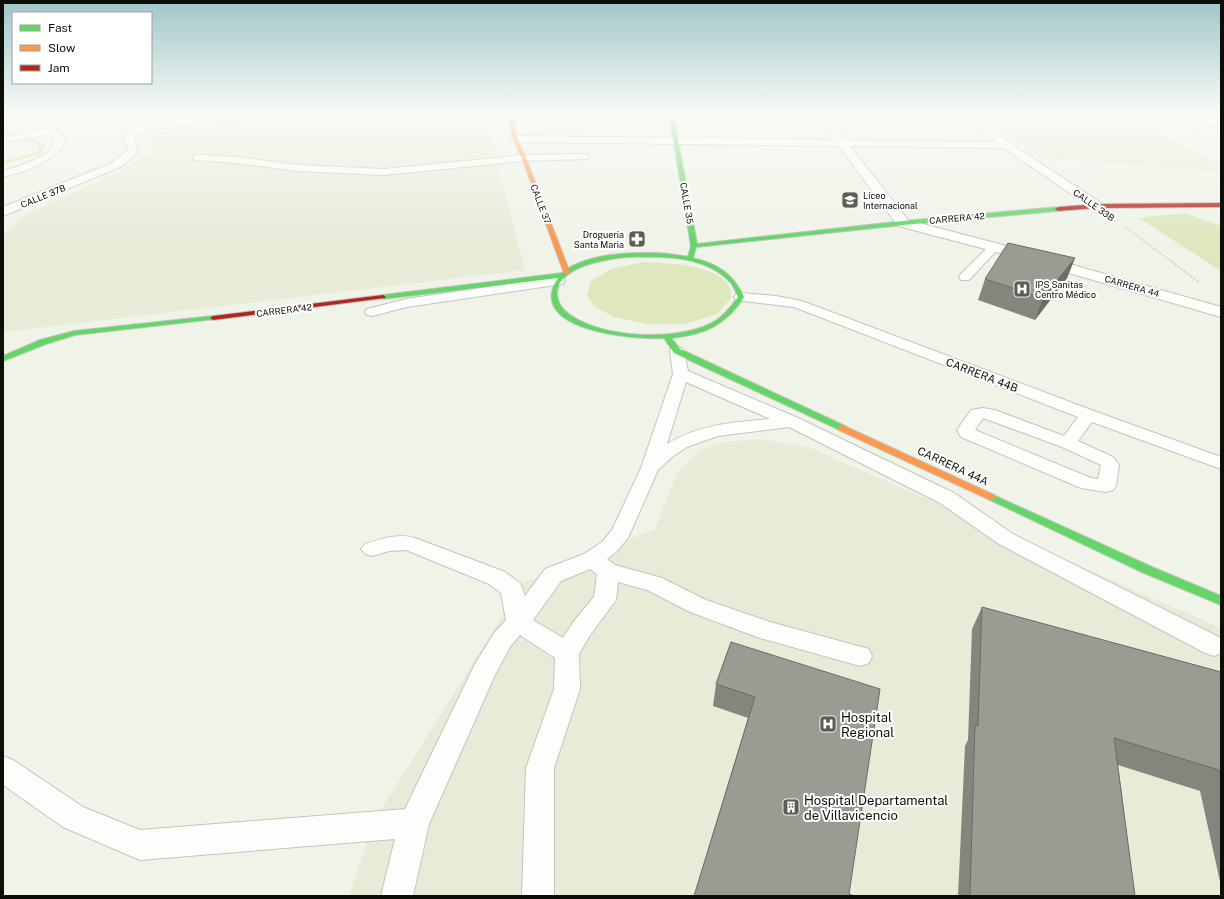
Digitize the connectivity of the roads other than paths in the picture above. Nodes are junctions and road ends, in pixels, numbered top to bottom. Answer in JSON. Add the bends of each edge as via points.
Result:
{"nodes":[{"id":1,"x":47,"y":155,"type":"edge"},
{"id":2,"x":129,"y":155,"type":"edge"},
{"id":3,"x":523,"y":155,"type":"edge"},
{"id":4,"x":678,"y":155,"type":"edge"},
{"id":5,"x":851,"y":155,"type":"edge"},
{"id":6,"x":1021,"y":155,"type":"edge"},
{"id":7,"x":584,"y":157,"type":"dead end"},
{"id":8,"x":197,"y":158,"type":"dead end"},
{"id":9,"x":524,"y":158,"type":"junction"},
{"id":10,"x":3,"y":174,"type":"edge"},
{"id":11,"x":1221,"y":205,"type":"edge"},
{"id":12,"x":1097,"y":206,"type":"junction"},
{"id":13,"x":3,"y":212,"type":"edge"},
{"id":14,"x":903,"y":223,"type":"junction"},
{"id":15,"x":694,"y":246,"type":"junction"},
{"id":16,"x":994,"y":247,"type":"junction"},
{"id":17,"x":690,"y":260,"type":"junction"},
{"id":18,"x":563,"y":276,"type":"junction"},
{"id":19,"x":965,"y":277,"type":"dead end"},
{"id":20,"x":741,"y":297,"type":"junction"},
{"id":21,"x":372,"y":312,"type":"dead end"},
{"id":22,"x":1221,"y":312,"type":"edge"},
{"id":23,"x":666,"y":336,"type":"junction"},
{"id":24,"x":677,"y":351,"type":"junction"},
{"id":25,"x":5,"y":358,"type":"edge"},
{"id":26,"x":681,"y":374,"type":"junction"},
{"id":27,"x":1088,"y":415,"type":"junction"},
{"id":28,"x":792,"y":422,"type":"junction"},
{"id":29,"x":1068,"y":443,"type":"junction"},
{"id":30,"x":1221,"y":463,"type":"edge"},
{"id":31,"x":650,"y":468,"type":"junction"},
{"id":32,"x":372,"y":549,"type":"dead end"},
{"id":33,"x":600,"y":565,"type":"junction"},
{"id":34,"x":1221,"y":601,"type":"edge"},
{"id":35,"x":518,"y":622,"type":"junction"},
{"id":36,"x":1214,"y":646,"type":"dead end"},
{"id":37,"x":567,"y":653,"type":"junction"},
{"id":38,"x":860,"y":656,"type":"dead end"},
{"id":39,"x":3,"y":769,"type":"edge"},
{"id":40,"x":414,"y":823,"type":"junction"},
{"id":41,"x":397,"y":896,"type":"edge"},
{"id":42,"x":538,"y":896,"type":"edge"}],
"edges":[{"from":1,"to":10,"type":"street"},
{"from":2,"to":13,"type":"street","name":"CALLE 37B","via":[[116,165]]},
{"from":3,"to":9,"type":"street","name":"CALLE 37"},
{"from":4,"to":15,"type":"street","name":"CALLE 35"},
{"from":5,"to":14,"type":"street"},
{"from":6,"to":12,"type":"street","name":"CALLE 33B"},
{"from":7,"to":9,"type":"street"},
{"from":8,"to":9,"type":"lane","via":[[296,168],[384,172]]},
{"from":9,"to":18,"type":"street","name":"CALLE 37"},
{"from":11,"to":12,"type":"street","name":"CARRERA 42"},
{"from":12,"to":14,"type":"street","name":"CARRERA 42"},
{"from":14,"to":15,"type":"street","name":"CARRERA 42"},
{"from":14,"to":16,"type":"street","name":"CARRERA 44"},
{"from":15,"to":17,"type":"street"},
{"from":16,"to":19,"type":"lane"},
{"from":16,"to":22,"type":"street","name":"CARRERA 44"},
{"from":17,"to":18,"type":"street","name":"CARRERA 42","via":[[659,255],[627,255],[581,265]]},
{"from":17,"to":20,"type":"street","name":"CARRERA 42","via":[[712,267],[728,277],[739,289]]},
{"from":18,"to":21,"type":"lane"},
{"from":18,"to":23,"type":"street","via":[[555,288],[555,301],[565,314],[575,320],[586,326],[616,334]]},
{"from":18,"to":25,"type":"street","name":"CARRERA 42","via":[[74,333],[43,342]]},
{"from":20,"to":23,"type":"street","via":[[736,309],[721,322],[697,331]]},
{"from":20,"to":27,"type":"lane","name":"CARRERA 44B","via":[[797,304]]},
{"from":23,"to":24,"type":"street"},
{"from":24,"to":26,"type":"lane"},
{"from":24,"to":34,"type":"street","name":"CARRERA 44A","via":[[1148,570]]},
{"from":26,"to":28,"type":"lane"},
{"from":26,"to":31,"type":"lane"},
{"from":27,"to":29,"type":"lane"},
{"from":27,"to":30,"type":"lane","name":"CARRERA 44B"},
{"from":28,"to":31,"type":"lane","via":[[730,428],[696,436],[668,450]]},
{"from":28,"to":36,"type":"lane","via":[[947,498],[1006,539]]},
{"from":29,"to":29,"type":"lane","via":[[1107,461],[1110,465],[1106,486],[1088,484],[971,436],[966,430],[977,414],[989,414]]},
{"from":31,"to":33,"type":"lane","via":[[621,533],[609,547]]},
{"from":32,"to":35,"type":"lane","via":[[388,544],[408,543],[497,578],[512,589]]},
{"from":33,"to":35,"type":"lane","via":[[553,575]]},
{"from":33,"to":37,"type":"lane","via":[[605,600],[582,628]]},
{"from":33,"to":38,"type":"lane","via":[[654,584],[698,606],[768,631]]},
{"from":35,"to":37,"type":"lane"},
{"from":35,"to":40,"type":"lane","via":[[502,640],[484,671]]},
{"from":37,"to":42,"type":"lane","via":[[567,689],[540,768]]},
{"from":39,"to":40,"type":"lane","via":[[73,817],[140,845]]},
{"from":40,"to":41,"type":"lane"}]}
